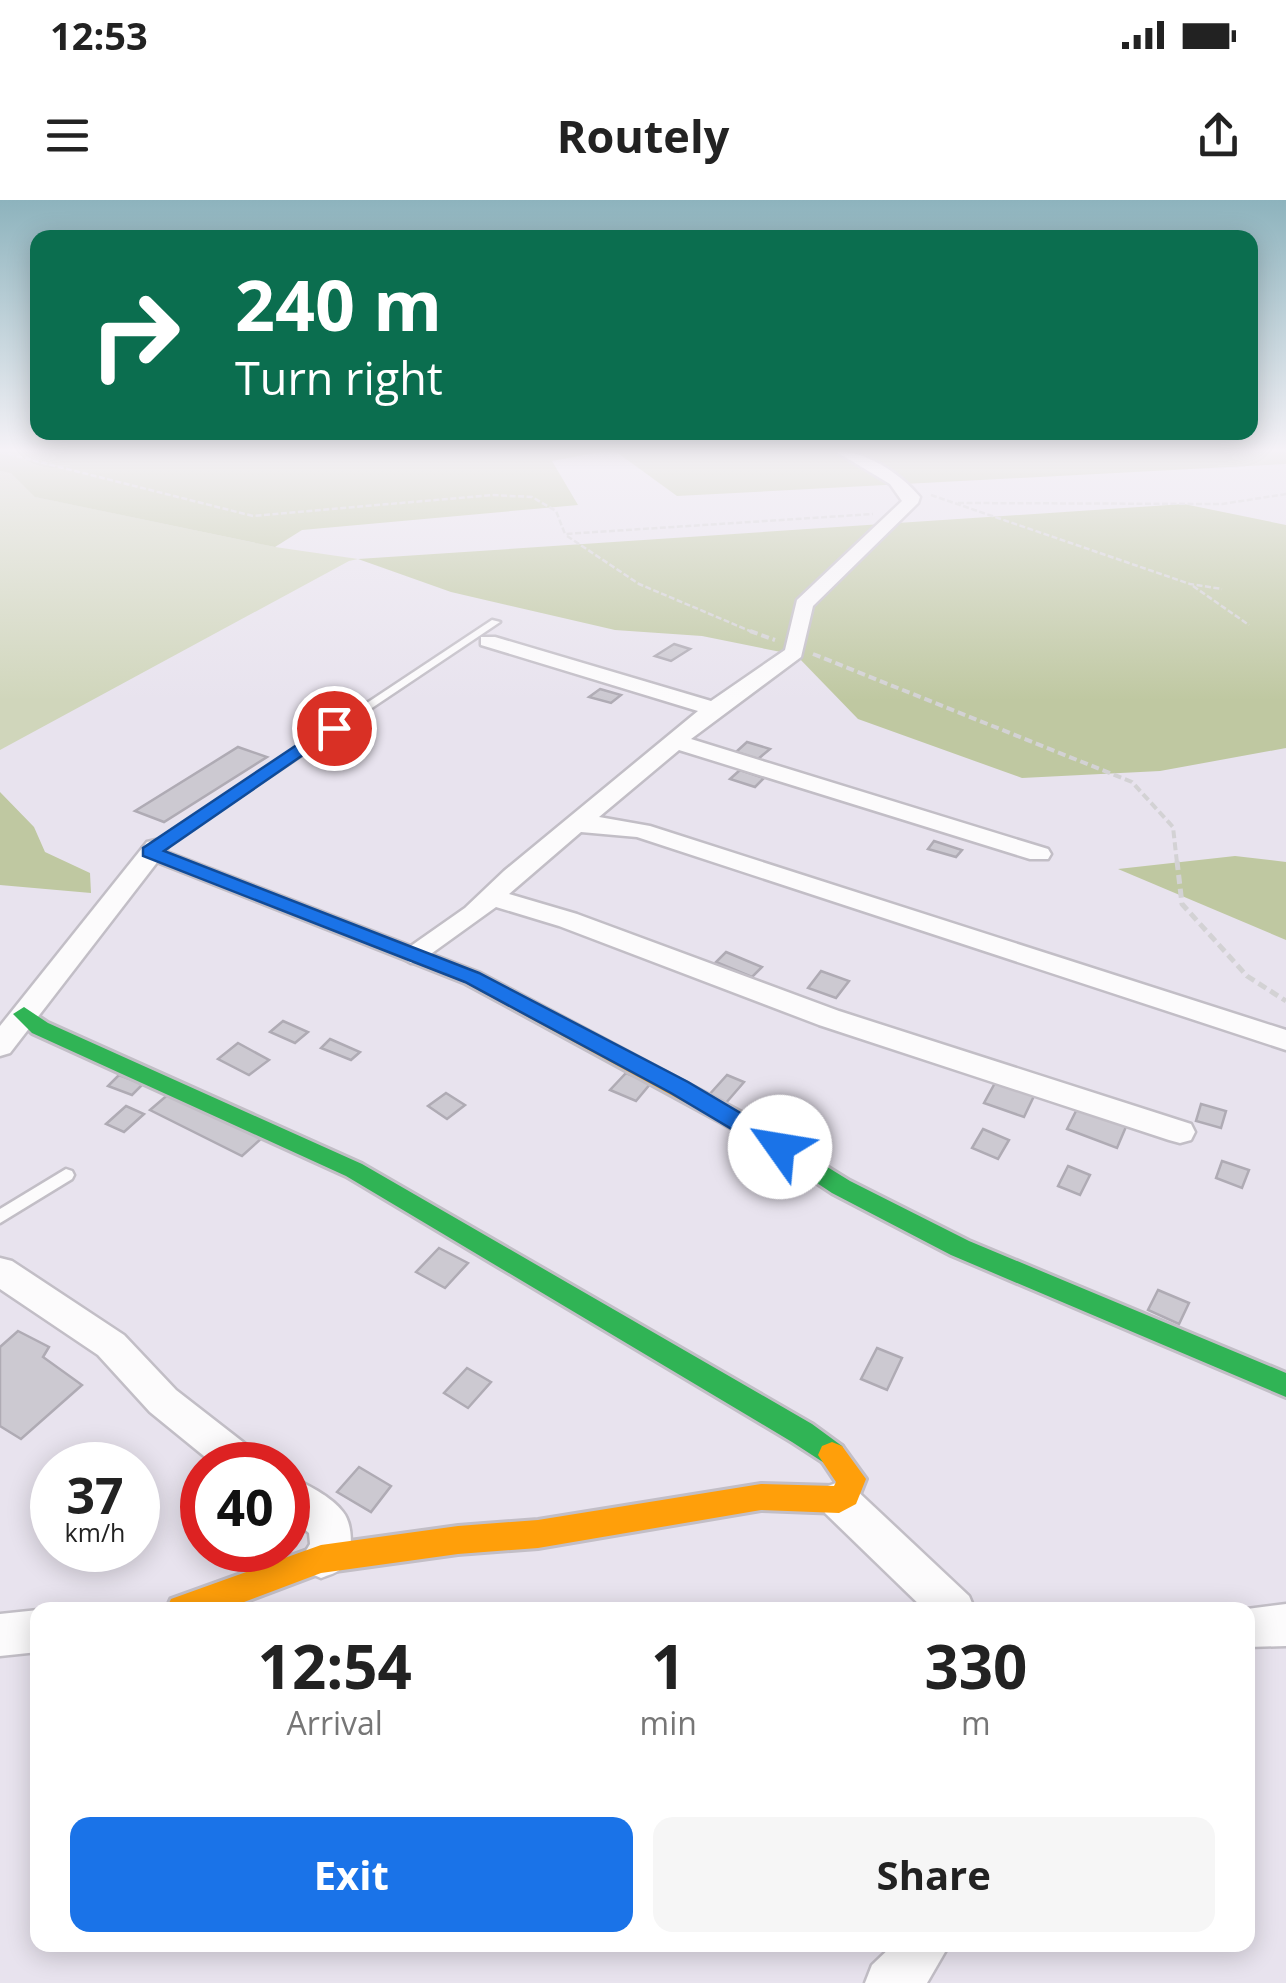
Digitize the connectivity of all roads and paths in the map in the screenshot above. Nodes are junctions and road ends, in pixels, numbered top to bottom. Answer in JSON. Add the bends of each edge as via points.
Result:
{"nodes":[{"id":1,"x":565,"y":534,"type":"edge"},
{"id":2,"x":878,"y":534,"type":"edge"},
{"id":3,"x":1042,"y":534,"type":"edge"},
{"id":4,"x":1190,"y":584,"type":"junction"},
{"id":5,"x":1222,"y":589,"type":"dead end"},
{"id":6,"x":1249,"y":625,"type":"dead end"},
{"id":7,"x":492,"y":632,"type":"joint"},
{"id":8,"x":795,"y":646,"type":"junction"},
{"id":9,"x":714,"y":709,"type":"junction"},
{"id":10,"x":677,"y":742,"type":"junction"},
{"id":11,"x":574,"y":826,"type":"junction"},
{"id":12,"x":153,"y":850,"type":"junction"},
{"id":13,"x":1039,"y":854,"type":"dead end"},
{"id":14,"x":492,"y":897,"type":"junction"},
{"id":15,"x":411,"y":955,"type":"junction"},
{"id":16,"x":1286,"y":1001,"type":"edge"},
{"id":17,"x":24,"y":1014,"type":"junction"},
{"id":18,"x":1286,"y":1040,"type":"edge"},
{"id":19,"x":0,"y":1046,"type":"edge"},
{"id":20,"x":1180,"y":1132,"type":"dead end"},
{"id":21,"x":66,"y":1175,"type":"dead end"},
{"id":22,"x":0,"y":1217,"type":"edge"},
{"id":23,"x":0,"y":1271,"type":"edge"},
{"id":24,"x":1286,"y":1385,"type":"edge"},
{"id":25,"x":215,"y":1442,"type":"edge"},
{"id":26,"x":839,"y":1500,"type":"junction"},
{"id":27,"x":310,"y":1510,"type":"edge"},
{"id":28,"x":321,"y":1560,"type":"junction"},
{"id":29,"x":204,"y":1602,"type":"edge"},
{"id":30,"x":946,"y":1602,"type":"edge"},
{"id":31,"x":1286,"y":1625,"type":"edge"},
{"id":32,"x":1255,"y":1626,"type":"edge"},
{"id":33,"x":30,"y":1632,"type":"edge"},
{"id":34,"x":0,"y":1635,"type":"edge"},
{"id":35,"x":919,"y":1952,"type":"edge"},
{"id":36,"x":890,"y":1983,"type":"edge"}],
"edges":[{"from":1,"to":8,"type":"path","via":[[596,561],[716,620]]},
{"from":2,"to":8,"type":"street","via":[[804,604]]},
{"from":3,"to":4,"type":"path"},
{"from":4,"to":5,"type":"path"},
{"from":4,"to":6,"type":"path"},
{"from":7,"to":9,"type":"street"},
{"from":7,"to":12,"type":"lane"},
{"from":8,"to":9,"type":"street","via":[[788,658]]},
{"from":8,"to":16,"type":"path","via":[[1132,782],[1173,828],[1182,904],[1248,976]]},
{"from":9,"to":10,"type":"street"},
{"from":10,"to":11,"type":"street"},
{"from":10,"to":13,"type":"street"},
{"from":11,"to":14,"type":"street"},
{"from":11,"to":18,"type":"street","via":[[641,830]]},
{"from":12,"to":15,"type":"street"},
{"from":12,"to":17,"type":"street"},
{"from":14,"to":15,"type":"street"},
{"from":14,"to":20,"type":"street","via":[[829,1018]]},
{"from":15,"to":24,"type":"street","via":[[472,978],[680,1088],[841,1187],[960,1248]]},
{"from":17,"to":19,"type":"street"},
{"from":17,"to":26,"type":"street","via":[[40,1028],[354,1170],[802,1433],[846,1470],[850,1488]]},
{"from":21,"to":22,"type":"lane"},
{"from":23,"to":25,"type":"street","via":[[111,1345]]},
{"from":26,"to":28,"type":"street","via":[[761,1497],[538,1534]]},
{"from":26,"to":30,"type":"street"},
{"from":27,"to":28,"type":"street","via":[[329,1524],[330,1554]]},
{"from":28,"to":29,"type":"street"},
{"from":31,"to":32,"type":"street"},
{"from":33,"to":34,"type":"street"},
{"from":35,"to":36,"type":"street"}]}
